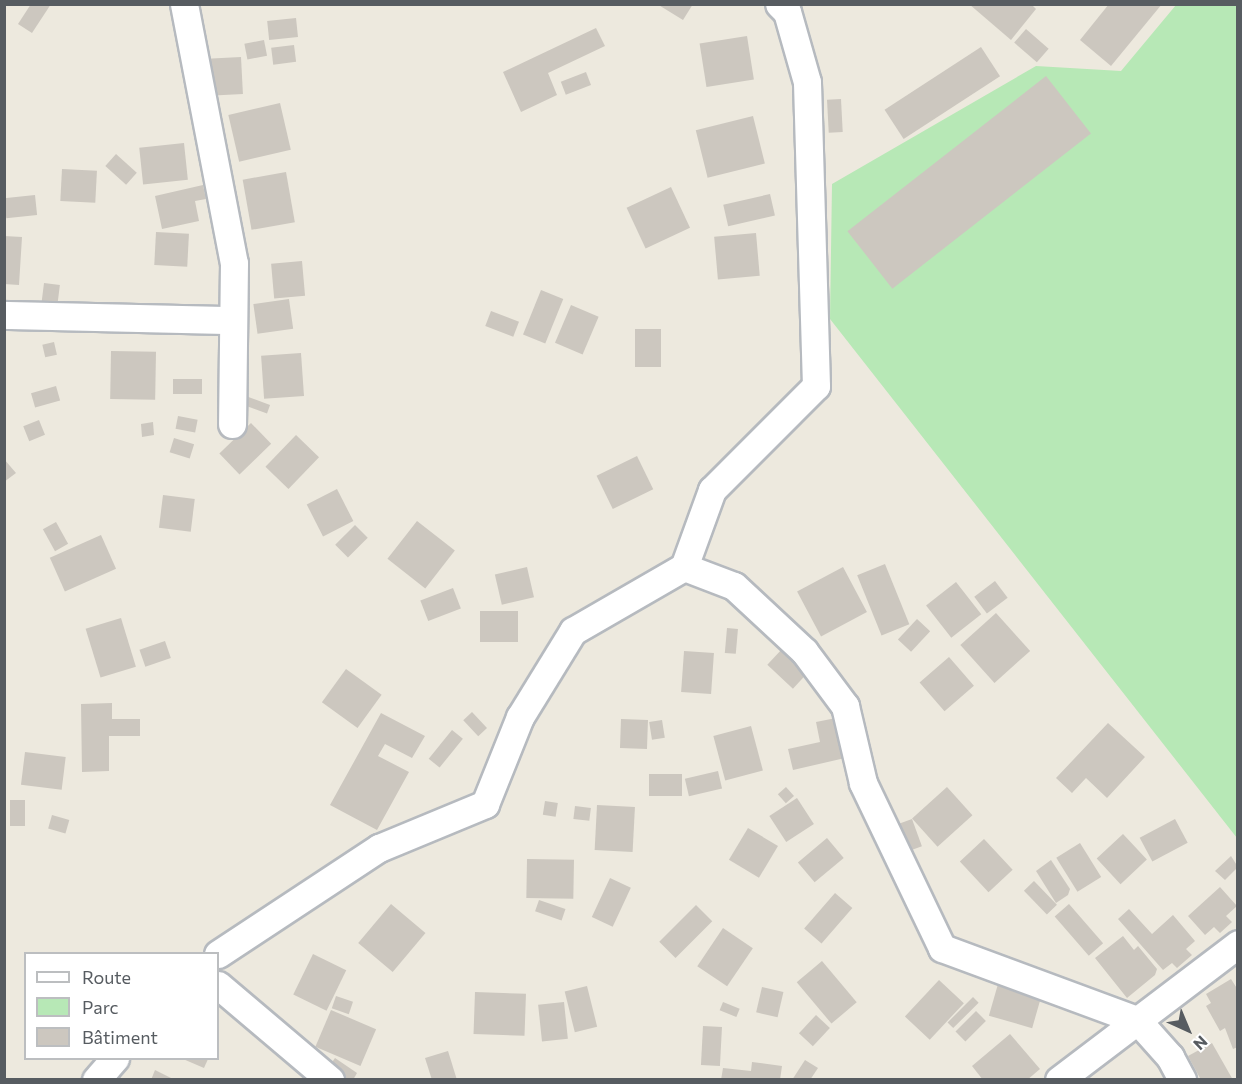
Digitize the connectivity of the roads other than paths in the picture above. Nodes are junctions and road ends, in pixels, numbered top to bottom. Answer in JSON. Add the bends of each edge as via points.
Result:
{"nodes":[{"id":1,"x":184,"y":4,"type":"edge"},
{"id":2,"x":779,"y":4,"type":"edge"},
{"id":3,"x":4,"y":315,"type":"edge"},
{"id":4,"x":233,"y":320,"type":"junction"},
{"id":5,"x":232,"y":424,"type":"dead end"},
{"id":6,"x":684,"y":567,"type":"junction"},
{"id":7,"x":1238,"y":944,"type":"edge"},
{"id":8,"x":219,"y":953,"type":"edge"},
{"id":9,"x":219,"y":986,"type":"edge"},
{"id":10,"x":1137,"y":1020,"type":"junction"},
{"id":11,"x":114,"y":1060,"type":"edge"},
{"id":12,"x":96,"y":1080,"type":"edge"},
{"id":13,"x":330,"y":1080,"type":"edge"},
{"id":14,"x":1059,"y":1080,"type":"edge"},
{"id":15,"x":1182,"y":1080,"type":"edge"}],
"edges":[{"from":1,"to":4,"type":"street","via":[[234,263]]},
{"from":2,"to":6,"type":"street","via":[[787,12],[807,82],[816,386],[712,490]]},
{"from":3,"to":4,"type":"street"},
{"from":4,"to":5,"type":"street"},
{"from":6,"to":8,"type":"street","via":[[573,631],[520,717],[485,804],[379,848]]},
{"from":6,"to":10,"type":"street","via":[[734,586],[804,651],[845,706],[863,783],[942,948]]},
{"from":7,"to":10,"type":"street"},
{"from":9,"to":13,"type":"street"},
{"from":10,"to":14,"type":"street"},
{"from":10,"to":15,"type":"street","via":[[1170,1058]]},
{"from":11,"to":12,"type":"street"}]}
